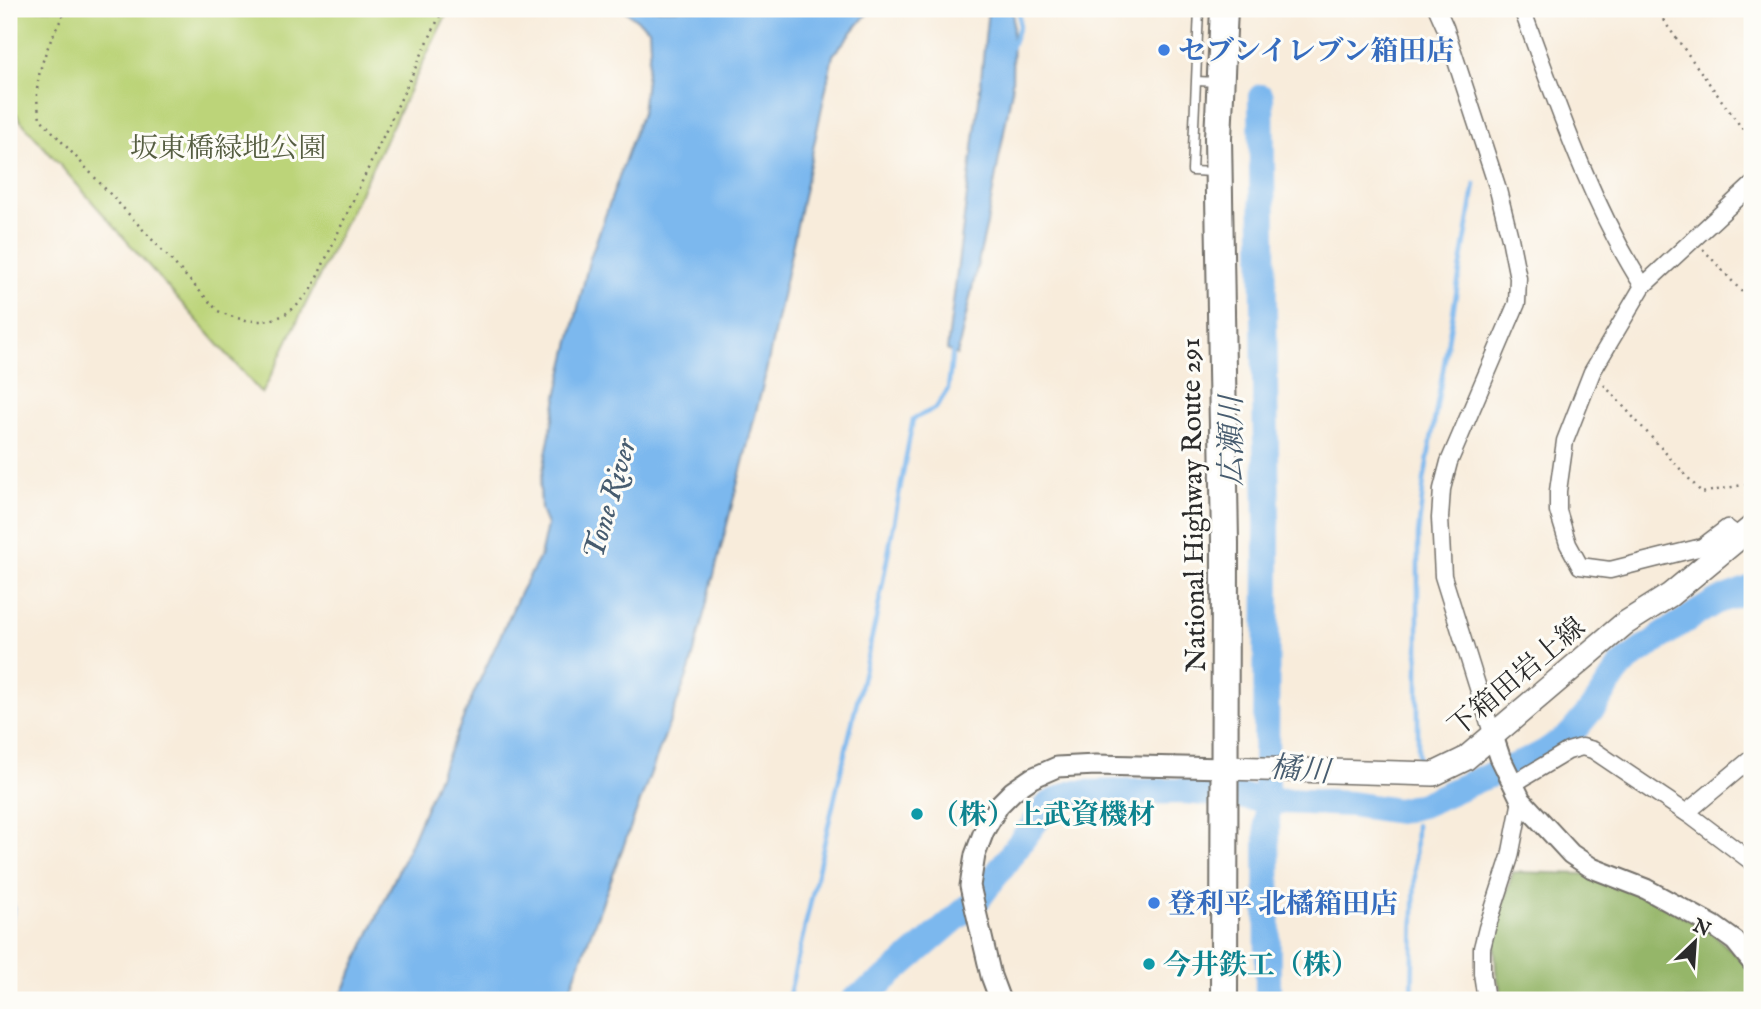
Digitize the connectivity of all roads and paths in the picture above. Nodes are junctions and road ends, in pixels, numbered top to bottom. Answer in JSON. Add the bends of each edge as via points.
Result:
{"nodes":[{"id":1,"x":67,"y":9,"type":"edge"},
{"id":2,"x":443,"y":9,"type":"edge"},
{"id":3,"x":1199,"y":9,"type":"edge"},
{"id":4,"x":1224,"y":9,"type":"edge"},
{"id":5,"x":1437,"y":9,"type":"edge"},
{"id":6,"x":1522,"y":9,"type":"edge"},
{"id":7,"x":1655,"y":9,"type":"edge"},
{"id":8,"x":1671,"y":9,"type":"edge"},
{"id":9,"x":1663,"y":21,"type":"junction"},
{"id":10,"x":1208,"y":82,"type":"junction"},
{"id":11,"x":1752,"y":142,"type":"edge"},
{"id":12,"x":1752,"y":185,"type":"edge"},
{"id":13,"x":1693,"y":239,"type":"junction"},
{"id":14,"x":1643,"y":286,"type":"junction"},
{"id":15,"x":1752,"y":303,"type":"edge"},
{"id":16,"x":1592,"y":372,"type":"junction"},
{"id":17,"x":1752,"y":483,"type":"edge"},
{"id":18,"x":1746,"y":532,"type":"edge"},
{"id":19,"x":1496,"y":747,"type":"junction"},
{"id":20,"x":1752,"y":758,"type":"edge"},
{"id":21,"x":1225,"y":776,"type":"junction"},
{"id":22,"x":1515,"y":788,"type":"junction"},
{"id":23,"x":1686,"y":813,"type":"junction"},
{"id":24,"x":1752,"y":862,"type":"edge"},
{"id":25,"x":1752,"y":962,"type":"edge"},
{"id":26,"x":1000,"y":1000,"type":"edge"},
{"id":27,"x":1224,"y":1000,"type":"edge"},
{"id":28,"x":1486,"y":1000,"type":"edge"}],
"edges":[{"from":1,"to":2,"type":"path","via":[[38,79],[40,118],[218,311],[259,322],[285,314],[303,301],[313,286]]},
{"from":3,"to":10,"type":"lane"},
{"from":4,"to":10,"type":"highway","name":"National Highway Route 291"},
{"from":5,"to":19,"type":"street","via":[[1497,186],[1518,278],[1517,303],[1449,462],[1440,509],[1443,576]]},
{"from":6,"to":14,"type":"street","via":[[1601,210]]},
{"from":7,"to":9,"type":"path"},
{"from":8,"to":9,"type":"path"},
{"from":9,"to":11,"type":"path"},
{"from":10,"to":21,"type":"highway","name":"National Highway Route 291","via":[[1219,172]]},
{"from":12,"to":13,"type":"street"},
{"from":13,"to":14,"type":"street"},
{"from":13,"to":15,"type":"path"},
{"from":14,"to":16,"type":"street"},
{"from":16,"to":17,"type":"path","via":[[1702,493]]},
{"from":16,"to":18,"type":"street","via":[[1565,441],[1559,491],[1558,511],[1580,566],[1610,570],[1702,547],[1727,528]]},
{"from":18,"to":19,"type":"main road","name":"下箱田岩上線","via":[[1670,594],[1624,624]]},
{"from":19,"to":21,"type":"main road","name":"下箱田岩上線","via":[[1434,774],[1252,769]]},
{"from":19,"to":22,"type":"street"},
{"from":20,"to":23,"type":"street"},
{"from":21,"to":26,"type":"street","via":[[1069,766],[1056,767],[1013,791],[989,822],[975,855],[970,886]]},
{"from":21,"to":27,"type":"highway","name":"National Highway Route 291"},
{"from":22,"to":23,"type":"street","via":[[1568,751],[1582,747]]},
{"from":22,"to":25,"type":"street","via":[[1572,854],[1714,926],[1735,941]]},
{"from":22,"to":28,"type":"street","via":[[1510,857],[1482,948]]},
{"from":23,"to":24,"type":"street"}]}
